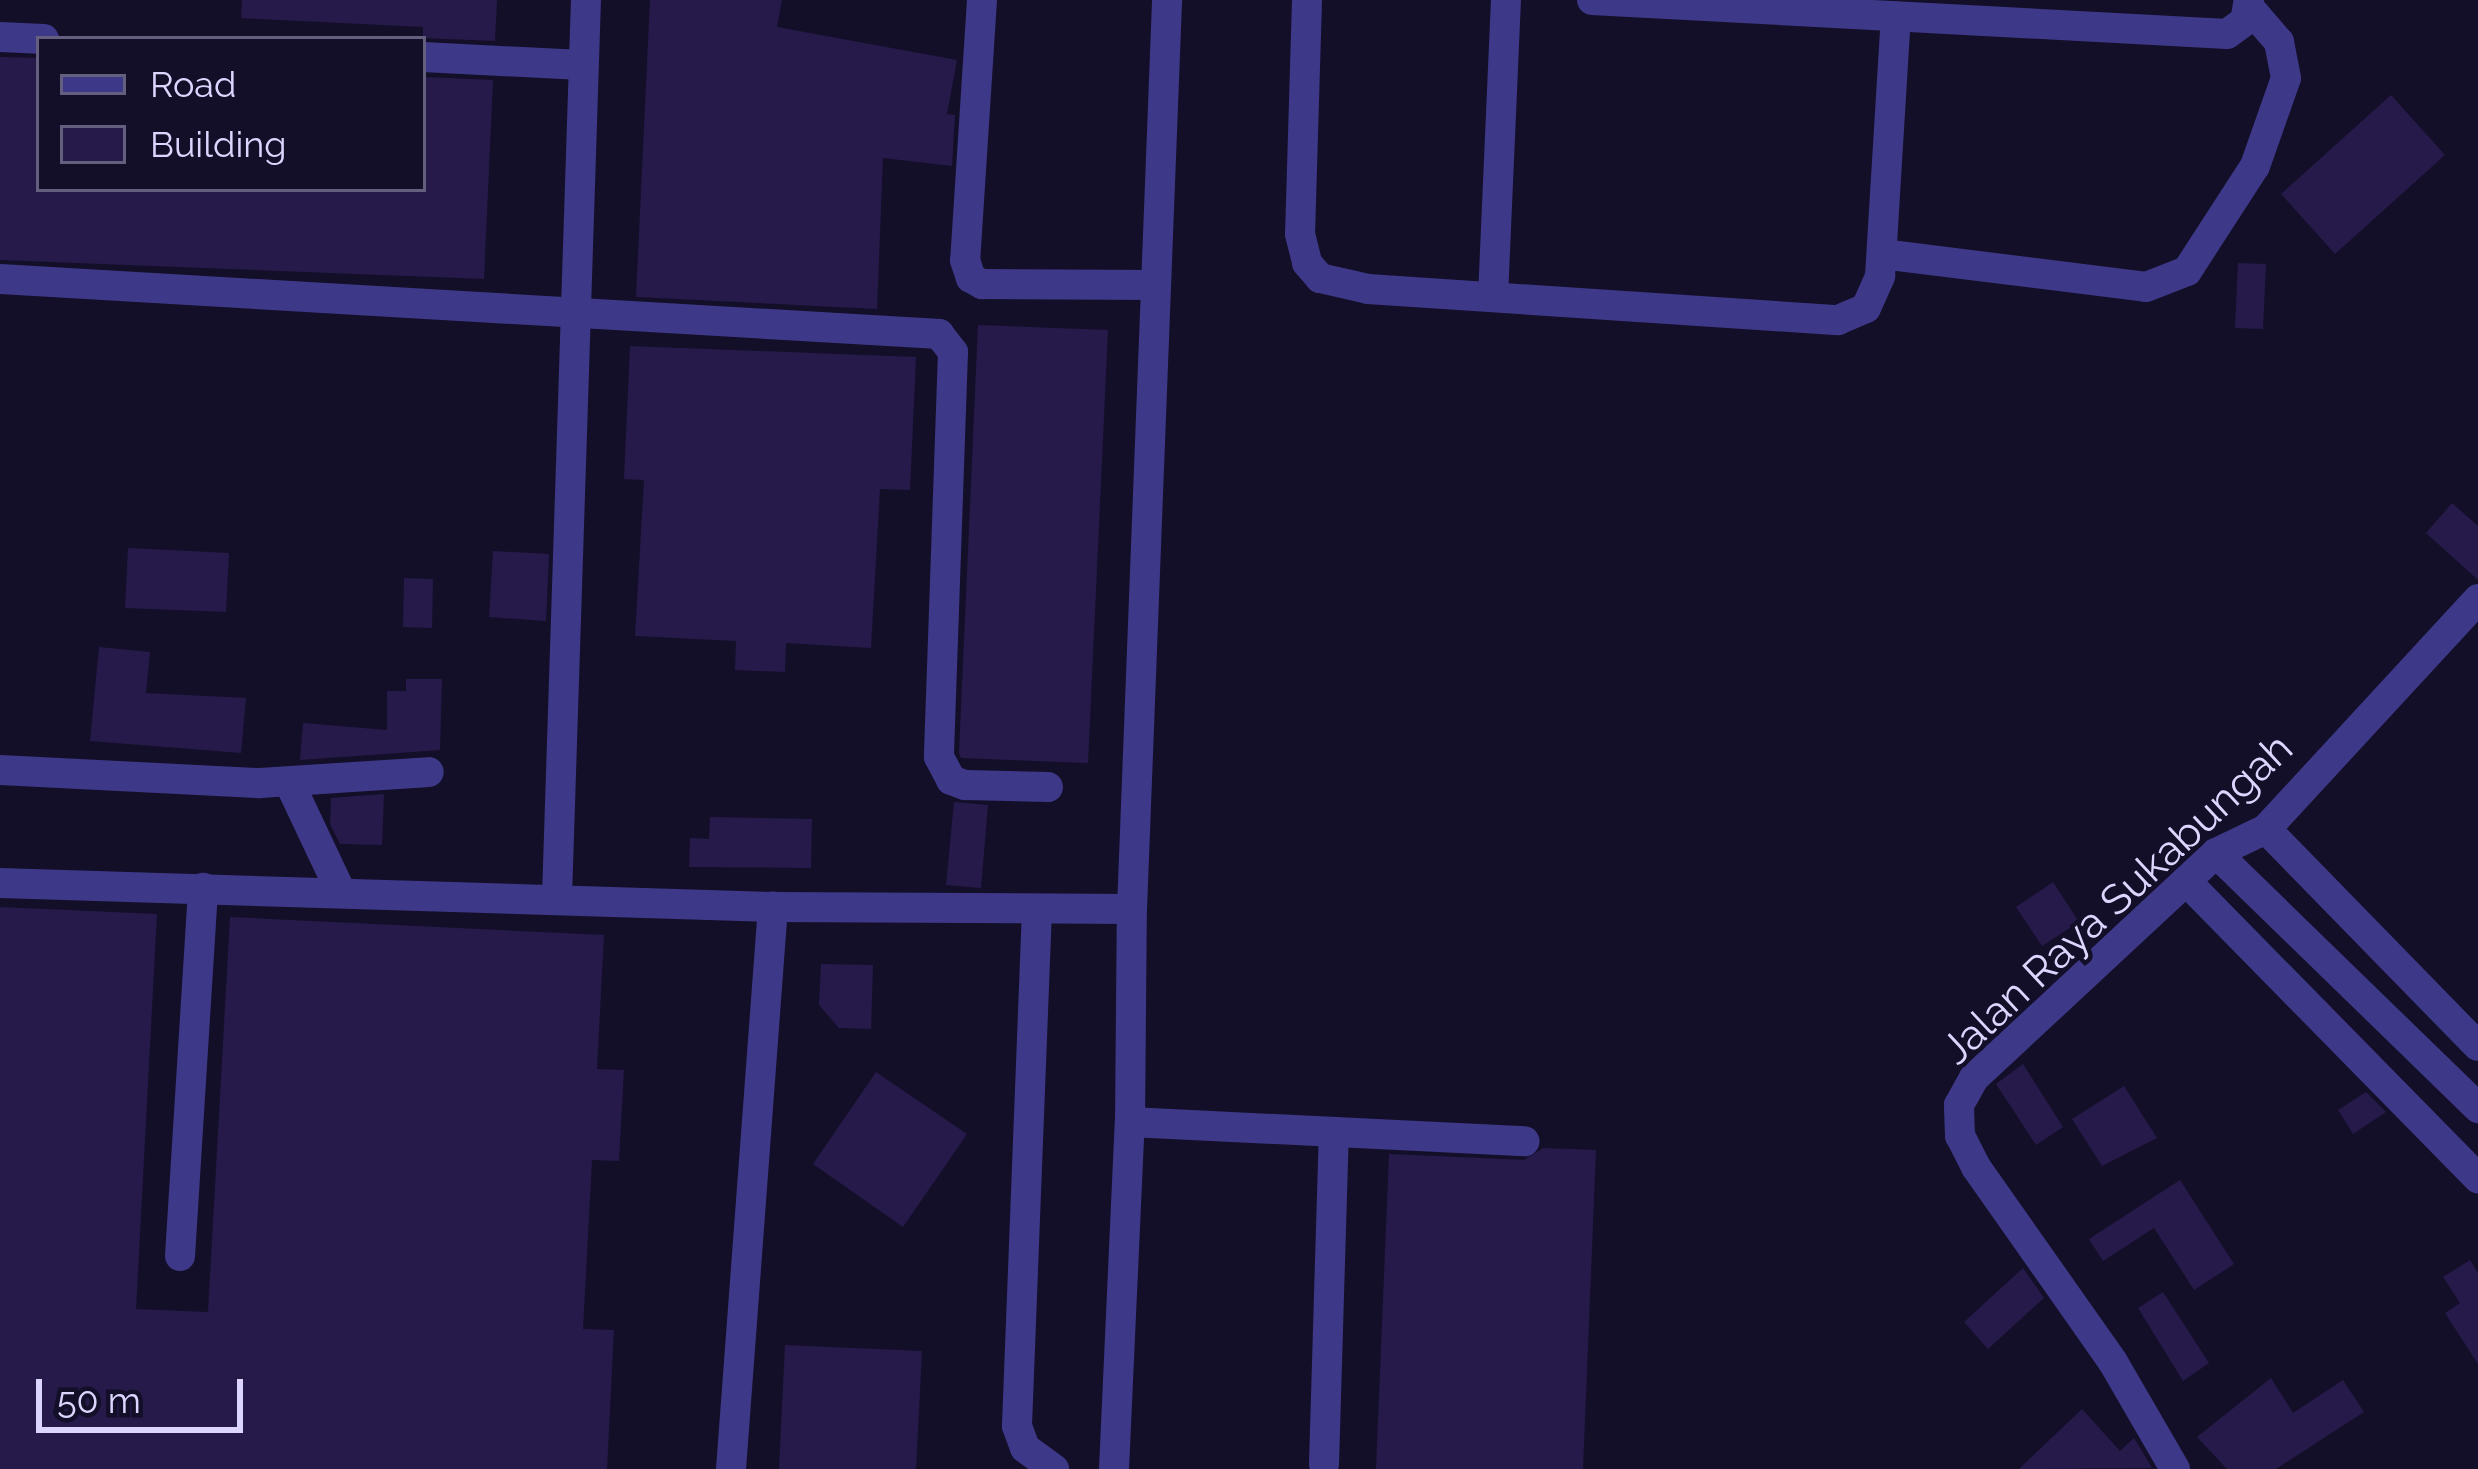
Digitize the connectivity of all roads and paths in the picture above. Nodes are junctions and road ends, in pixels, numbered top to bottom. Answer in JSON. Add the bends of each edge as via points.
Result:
{"nodes":[{"id":1,"x":586,"y":0,"type":"edge"},
{"id":2,"x":982,"y":0,"type":"edge"},
{"id":3,"x":1167,"y":0,"type":"edge"},
{"id":4,"x":1307,"y":0,"type":"edge"},
{"id":5,"x":1507,"y":0,"type":"edge"},
{"id":6,"x":1592,"y":0,"type":"edge"},
{"id":7,"x":1627,"y":1,"type":"edge"},
{"id":8,"x":2248,"y":3,"type":"edge"},
{"id":9,"x":1896,"y":16,"type":"junction"},
{"id":10,"x":0,"y":37,"type":"edge"},
{"id":11,"x":36,"y":39,"type":"edge"},
{"id":12,"x":426,"y":57,"type":"edge"},
{"id":13,"x":581,"y":65,"type":"junction"},
{"id":14,"x":1882,"y":254,"type":"junction"},
{"id":15,"x":0,"y":279,"type":"edge"},
{"id":16,"x":1156,"y":284,"type":"junction"},
{"id":17,"x":1492,"y":297,"type":"junction"},
{"id":18,"x":575,"y":308,"type":"junction"},
{"id":19,"x":2478,"y":599,"type":"edge"},
{"id":20,"x":0,"y":770,"type":"edge"},
{"id":21,"x":429,"y":772,"type":"dead end"},
{"id":22,"x":289,"y":782,"type":"junction"},
{"id":23,"x":1048,"y":787,"type":"dead end"},
{"id":24,"x":2266,"y":829,"type":"junction"},
{"id":25,"x":2216,"y":853,"type":"junction"},
{"id":26,"x":2186,"y":881,"type":"junction"},
{"id":27,"x":0,"y":883,"type":"edge"},
{"id":28,"x":203,"y":887,"type":"junction"},
{"id":29,"x":341,"y":892,"type":"junction"},
{"id":30,"x":557,"y":898,"type":"junction"},
{"id":31,"x":773,"y":907,"type":"junction"},
{"id":32,"x":1037,"y":909,"type":"junction"},
{"id":33,"x":1132,"y":909,"type":"junction"},
{"id":34,"x":2478,"y":1046,"type":"edge"},
{"id":35,"x":2478,"y":1108,"type":"edge"},
{"id":36,"x":1130,"y":1122,"type":"junction"},
{"id":37,"x":1334,"y":1134,"type":"junction"},
{"id":38,"x":1525,"y":1141,"type":"dead end"},
{"id":39,"x":2478,"y":1178,"type":"edge"},
{"id":40,"x":180,"y":1256,"type":"dead end"},
{"id":41,"x":1324,"y":1464,"type":"dead end"},
{"id":42,"x":731,"y":1469,"type":"edge"},
{"id":43,"x":1054,"y":1469,"type":"edge"},
{"id":44,"x":1114,"y":1469,"type":"edge"},
{"id":45,"x":2175,"y":1469,"type":"edge"}],
"edges":[{"from":1,"to":13,"type":"street"},
{"from":2,"to":16,"type":"street","via":[[965,260],[971,278]]},
{"from":3,"to":16,"type":"street"},
{"from":4,"to":17,"type":"street","via":[[1300,234],[1312,272],[1369,289]]},
{"from":5,"to":17,"type":"street"},
{"from":6,"to":7,"type":"street"},
{"from":7,"to":9,"type":"street"},
{"from":8,"to":9,"type":"street","via":[[2238,31],[2227,34]]},
{"from":8,"to":14,"type":"street","via":[[2279,42],[2286,78],[2255,166],[2188,272],[2146,287]]},
{"from":9,"to":14,"type":"street"},
{"from":10,"to":11,"type":"street"},
{"from":12,"to":13,"type":"street"},
{"from":13,"to":18,"type":"street"},
{"from":14,"to":17,"type":"street","via":[[1875,296],[1838,320]]},
{"from":15,"to":18,"type":"street"},
{"from":16,"to":33,"type":"street"},
{"from":18,"to":23,"type":"street","via":[[934,332],[949,341],[939,757],[951,780],[965,785]]},
{"from":18,"to":30,"type":"street"},
{"from":19,"to":24,"type":"street","name":"Jalan Raya Sukabungah"},
{"from":20,"to":22,"type":"street"},
{"from":21,"to":22,"type":"street"},
{"from":22,"to":29,"type":"street"},
{"from":24,"to":25,"type":"street","name":"Jalan Raya Sukabungah"},
{"from":24,"to":34,"type":"street"},
{"from":25,"to":26,"type":"street","name":"Jalan Raya Sukabungah"},
{"from":25,"to":35,"type":"street"},
{"from":26,"to":39,"type":"street"},
{"from":26,"to":45,"type":"street","name":"Jalan Raya Sukabungah","via":[[1973,1078],[1959,1105],[1960,1136],[1976,1167],[2113,1363]]},
{"from":27,"to":28,"type":"street"},
{"from":28,"to":29,"type":"street"},
{"from":28,"to":40,"type":"street"},
{"from":29,"to":30,"type":"street"},
{"from":30,"to":31,"type":"street"},
{"from":31,"to":32,"type":"street"},
{"from":31,"to":42,"type":"street"},
{"from":32,"to":33,"type":"street"},
{"from":32,"to":43,"type":"street","via":[[1017,1426],[1025,1448]]},
{"from":33,"to":36,"type":"street"},
{"from":36,"to":37,"type":"street"},
{"from":36,"to":44,"type":"street"},
{"from":37,"to":38,"type":"street"},
{"from":37,"to":41,"type":"street"}]}
